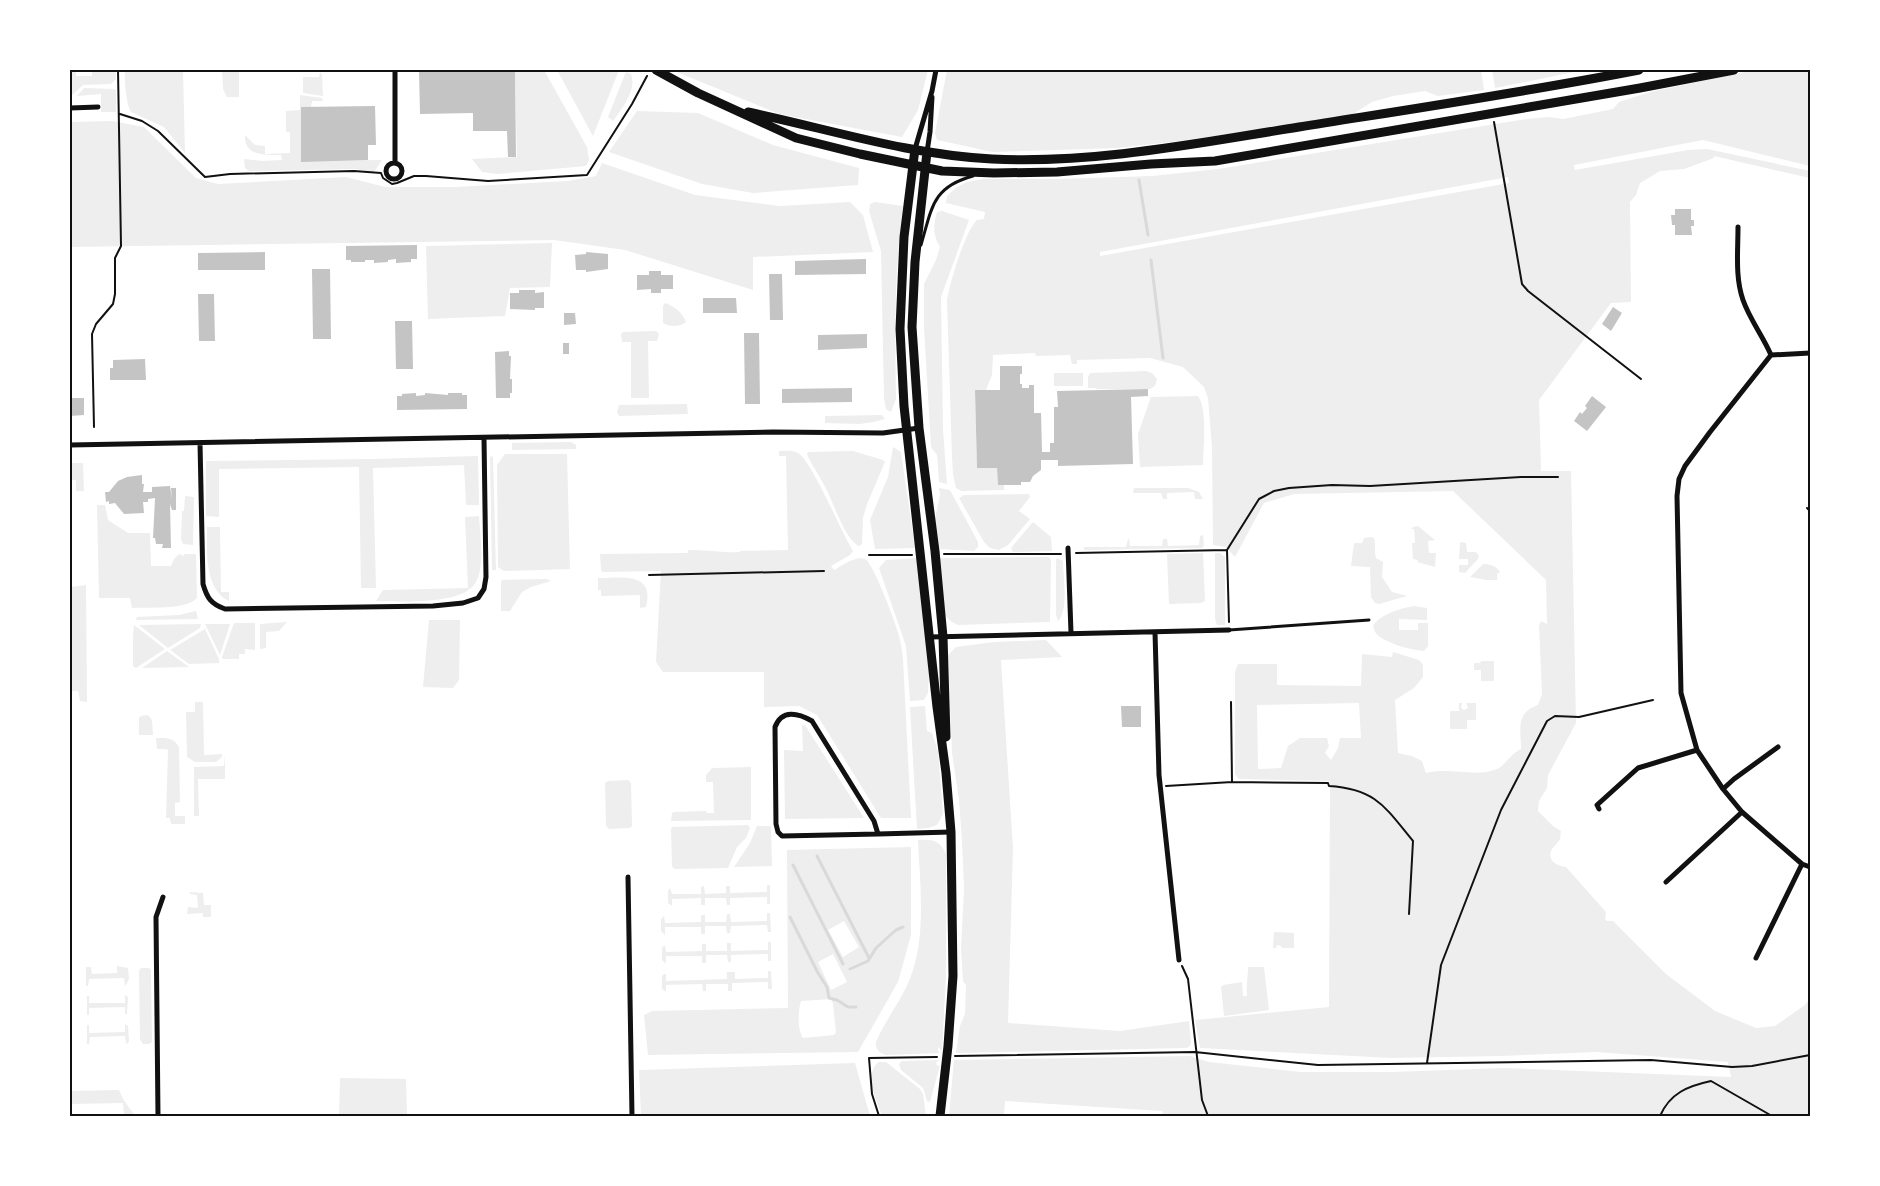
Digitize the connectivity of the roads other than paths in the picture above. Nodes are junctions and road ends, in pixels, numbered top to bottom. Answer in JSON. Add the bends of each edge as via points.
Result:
{"nodes":[{"id":1,"x":396,"y":70,"type":"edge"},
{"id":2,"x":656,"y":70,"type":"edge"},
{"id":3,"x":936,"y":70,"type":"edge"},
{"id":4,"x":1639,"y":70,"type":"edge"},
{"id":5,"x":1734,"y":70,"type":"edge"},
{"id":6,"x":932,"y":91,"type":"junction"},
{"id":7,"x":70,"y":108,"type":"edge"},
{"id":8,"x":98,"y":108,"type":"dead end"},
{"id":9,"x":735,"y":109,"type":"junction"},
{"id":10,"x":915,"y":148,"type":"junction"},
{"id":11,"x":927,"y":152,"type":"junction"},
{"id":12,"x":395,"y":162,"type":"dead end"},
{"id":13,"x":912,"y":165,"type":"junction"},
{"id":14,"x":925,"y":167,"type":"junction"},
{"id":15,"x":984,"y":173,"type":"junction"},
{"id":16,"x":1738,"y":227,"type":"dead end"},
{"id":17,"x":915,"y":262,"type":"junction"},
{"id":18,"x":1810,"y":354,"type":"edge"},
{"id":19,"x":1771,"y":355,"type":"junction"},
{"id":20,"x":919,"y":428,"type":"junction"},
{"id":21,"x":907,"y":430,"type":"junction"},
{"id":22,"x":484,"y":438,"type":"junction"},
{"id":23,"x":200,"y":443,"type":"junction"},
{"id":24,"x":70,"y":445,"type":"edge"},
{"id":25,"x":1068,"y":551,"type":"road end"},
{"id":26,"x":1369,"y":620,"type":"dead end"},
{"id":27,"x":1229,"y":630,"type":"joint"},
{"id":28,"x":1155,"y":632,"type":"junction"},
{"id":29,"x":1071,"y":633,"type":"junction"},
{"id":30,"x":930,"y":637,"type":"junction"},
{"id":31,"x":943,"y":637,"type":"junction"},
{"id":32,"x":1778,"y":747,"type":"dead end"},
{"id":33,"x":1697,"y":750,"type":"junction"},
{"id":34,"x":946,"y":773,"type":"junction"},
{"id":35,"x":1723,"y":790,"type":"junction"},
{"id":36,"x":1598,"y":809,"type":"dead end"},
{"id":37,"x":1742,"y":812,"type":"junction"},
{"id":38,"x":951,"y":832,"type":"junction"},
{"id":39,"x":878,"y":834,"type":"junction"},
{"id":40,"x":1802,"y":864,"type":"junction"},
{"id":41,"x":1810,"y":868,"type":"edge"},
{"id":42,"x":628,"y":877,"type":"dead end"},
{"id":43,"x":1666,"y":882,"type":"dead end"},
{"id":44,"x":163,"y":897,"type":"dead end"},
{"id":45,"x":1756,"y":958,"type":"dead end"},
{"id":46,"x":1179,"y":960,"type":"road end"},
{"id":47,"x":158,"y":1116,"type":"edge"},
{"id":48,"x":632,"y":1116,"type":"edge"},
{"id":49,"x":940,"y":1116,"type":"edge"}],
"edges":[{"from":1,"to":12,"type":"street"},
{"from":2,"to":9,"type":"main road"},
{"from":3,"to":6,"type":"street"},
{"from":4,"to":11,"type":"main road","via":[[1149,151],[994,159]]},
{"from":5,"to":15,"type":"main road","via":[[1215,161],[1057,172]]},
{"from":6,"to":10,"type":"street"},
{"from":6,"to":11,"type":"street"},
{"from":7,"to":8,"type":"street"},
{"from":9,"to":10,"type":"main road","via":[[852,138]]},
{"from":9,"to":13,"type":"main road","via":[[796,138]]},
{"from":10,"to":11,"type":"main road"},
{"from":10,"to":13,"type":"main road"},
{"from":11,"to":14,"type":"main road"},
{"from":13,"to":14,"type":"main road"},
{"from":13,"to":21,"type":"main road","via":[[900,282]]},
{"from":14,"to":15,"type":"main road"},
{"from":14,"to":17,"type":"main road"},
{"from":15,"to":17,"type":"lane","via":[[958,180],[938,196]]},
{"from":16,"to":19,"type":"street","via":[[1738,283],[1751,318]]},
{"from":17,"to":20,"type":"main road","via":[[912,327]]},
{"from":18,"to":19,"type":"street"},
{"from":19,"to":33,"type":"street","via":[[1710,432],[1679,479],[1681,693]]},
{"from":20,"to":21,"type":"street"},
{"from":20,"to":31,"type":"main road"},
{"from":21,"to":22,"type":"street","via":[[883,433]]},
{"from":21,"to":30,"type":"main road"},
{"from":22,"to":23,"type":"street"},
{"from":22,"to":23,"type":"street","via":[[484,589],[478,598],[463,603],[408,607],[225,609],[215,606],[206,596],[203,584]]},
{"from":23,"to":24,"type":"street"},
{"from":25,"to":29,"type":"street"},
{"from":26,"to":27,"type":"lane"},
{"from":27,"to":28,"type":"street"},
{"from":28,"to":29,"type":"street"},
{"from":28,"to":46,"type":"street","via":[[1160,788]]},
{"from":29,"to":31,"type":"street"},
{"from":30,"to":31,"type":"street"},
{"from":30,"to":34,"type":"main road"},
{"from":31,"to":34,"type":"main road"},
{"from":32,"to":35,"type":"street"},
{"from":33,"to":35,"type":"street"},
{"from":33,"to":36,"type":"street","via":[[1638,768],[1596,805]]},
{"from":34,"to":38,"type":"main road"},
{"from":35,"to":37,"type":"street"},
{"from":37,"to":40,"type":"street"},
{"from":37,"to":43,"type":"street"},
{"from":38,"to":39,"type":"street"},
{"from":38,"to":49,"type":"main road","via":[[953,976]]},
{"from":39,"to":39,"type":"street","via":[[874,822],[812,721],[800,714],[786,715],[778,720],[775,727],[778,832],[782,836]]},
{"from":40,"to":41,"type":"street"},
{"from":40,"to":45,"type":"street"},
{"from":42,"to":48,"type":"street"},
{"from":44,"to":47,"type":"street","via":[[156,918]]}]}
